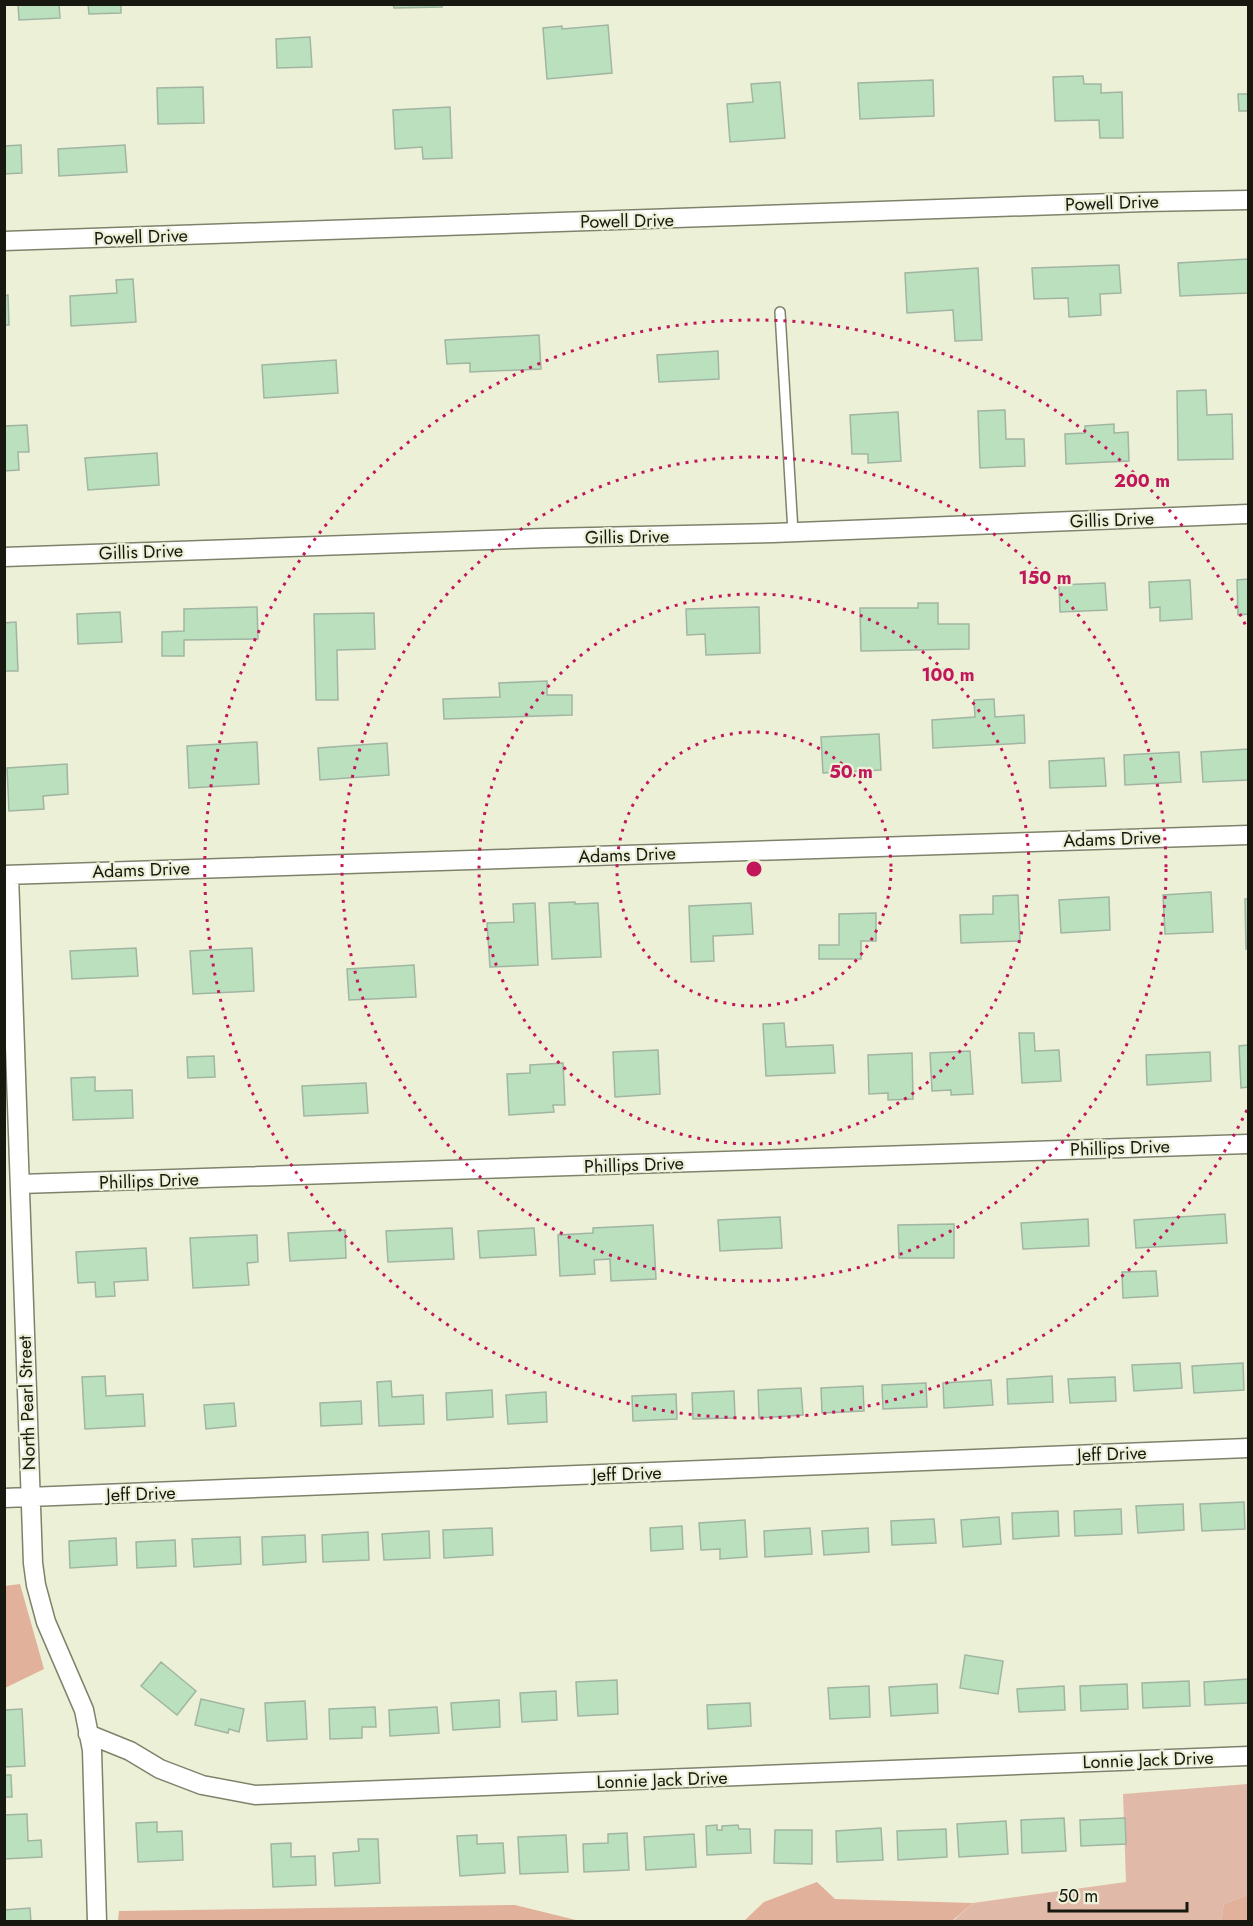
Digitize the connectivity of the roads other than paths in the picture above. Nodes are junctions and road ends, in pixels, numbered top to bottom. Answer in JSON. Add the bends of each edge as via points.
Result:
{"nodes":[{"id":1,"x":1248,"y":200,"type":"edge"},
{"id":2,"x":4,"y":241,"type":"edge"},
{"id":3,"x":780,"y":312,"type":"dead end"},
{"id":4,"x":1248,"y":514,"type":"edge"},
{"id":5,"x":793,"y":532,"type":"junction"},
{"id":6,"x":4,"y":557,"type":"edge"},
{"id":7,"x":1248,"y":835,"type":"edge"},
{"id":8,"x":7,"y":875,"type":"edge"},
{"id":9,"x":1248,"y":1144,"type":"edge"},
{"id":10,"x":20,"y":1184,"type":"junction"},
{"id":11,"x":1248,"y":1449,"type":"edge"},
{"id":12,"x":4,"y":1498,"type":"edge"},
{"id":13,"x":30,"y":1498,"type":"junction"},
{"id":14,"x":88,"y":1734,"type":"junction"},
{"id":15,"x":1248,"y":1756,"type":"edge"},
{"id":16,"x":97,"y":1922,"type":"edge"}],
"edges":[{"from":1,"to":2,"type":"street","name":"Powell Drive"},
{"from":3,"to":5,"type":"lane"},
{"from":4,"to":5,"type":"street","name":"Gillis Drive"},
{"from":5,"to":6,"type":"street","name":"Gillis Drive"},
{"from":7,"to":8,"type":"street","name":"Adams Drive"},
{"from":8,"to":10,"type":"street","name":"North Pearl Street"},
{"from":9,"to":10,"type":"street","name":"Phillips Drive"},
{"from":10,"to":13,"type":"street","name":"North Pearl Street"},
{"from":11,"to":13,"type":"street","name":"Jeff Drive"},
{"from":12,"to":13,"type":"street","name":"Jeff Drive"},
{"from":13,"to":14,"type":"street","name":"North Pearl Street","via":[[36,1585],[46,1622],[84,1710]]},
{"from":14,"to":15,"type":"street","name":"Lonnie Jack Drive","via":[[202,1785],[255,1795]]},
{"from":14,"to":16,"type":"street","name":"North Pearl Street","via":[[92,1750]]}]}
